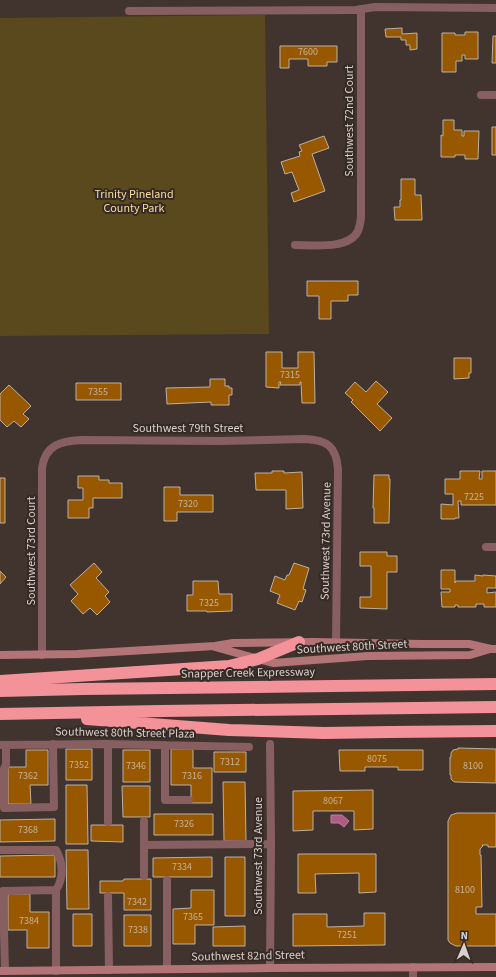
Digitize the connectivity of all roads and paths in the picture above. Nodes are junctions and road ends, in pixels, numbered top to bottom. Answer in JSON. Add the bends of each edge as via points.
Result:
{"nodes":[{"id":1,"x":356,"y":0,"type":"edge"},
{"id":2,"x":496,"y":8,"type":"edge"},
{"id":3,"x":358,"y":9,"type":"junction"},
{"id":4,"x":129,"y":11,"type":"dead end"},
{"id":5,"x":481,"y":95,"type":"dead end"},
{"id":6,"x":496,"y":95,"type":"edge"},
{"id":7,"x":295,"y":244,"type":"dead end"},
{"id":8,"x":327,"y":444,"type":"joint"},
{"id":9,"x":50,"y":449,"type":"joint"},
{"id":10,"x":486,"y":547,"type":"dead end"},
{"id":11,"x":496,"y":547,"type":"edge"},
{"id":12,"x":299,"y":642,"type":"junction"},
{"id":13,"x":336,"y":642,"type":"junction"},
{"id":14,"x":215,"y":646,"type":"junction"},
{"id":15,"x":494,"y":649,"type":"edge"},
{"id":16,"x":0,"y":655,"type":"edge"},
{"id":17,"x":42,"y":655,"type":"junction"},
{"id":18,"x":258,"y":658,"type":"junction"},
{"id":19,"x":0,"y":682,"type":"edge"},
{"id":20,"x":496,"y":684,"type":"edge"},
{"id":21,"x":0,"y":691,"type":"edge"},
{"id":22,"x":496,"y":707,"type":"edge"},
{"id":23,"x":18,"y":713,"type":"junction"},
{"id":24,"x":0,"y":714,"type":"edge"},
{"id":25,"x":496,"y":731,"type":"edge"},
{"id":26,"x":53,"y":744,"type":"junction"},
{"id":27,"x":108,"y":744,"type":"junction"},
{"id":28,"x":270,"y":744,"type":"dead end"},
{"id":29,"x":3,"y":745,"type":"edge"},
{"id":30,"x":165,"y":745,"type":"junction"},
{"id":31,"x":249,"y":747,"type":"dead end"},
{"id":32,"x":189,"y":800,"type":"dead end"},
{"id":33,"x":144,"y":821,"type":"dead end"},
{"id":34,"x":108,"y":822,"type":"dead end"},
{"id":35,"x":271,"y":844,"type":"junction"},
{"id":36,"x":144,"y":845,"type":"junction"},
{"id":37,"x":0,"y":850,"type":"edge"},
{"id":38,"x":144,"y":876,"type":"dead end"},
{"id":39,"x":167,"y":880,"type":"dead end"},
{"id":40,"x":56,"y":890,"type":"junction"},
{"id":41,"x":108,"y":896,"type":"dead end"},
{"id":42,"x":413,"y":967,"type":"junction"},
{"id":43,"x":496,"y":967,"type":"edge"},
{"id":44,"x":270,"y":968,"type":"junction"},
{"id":45,"x":109,"y":970,"type":"junction"},
{"id":46,"x":167,"y":970,"type":"junction"},
{"id":47,"x":3,"y":971,"type":"edge"},
{"id":48,"x":56,"y":971,"type":"junction"},
{"id":49,"x":413,"y":977,"type":"edge"}],
"edges":[{"from":1,"to":3,"type":"street","name":"Southwest 72nd Court"},
{"from":2,"to":3,"type":"street"},
{"from":3,"to":4,"type":"street"},
{"from":3,"to":7,"type":"street","name":"Southwest 72nd Court","via":[[361,215],[358,232],[349,240],[338,244]]},
{"from":5,"to":6,"type":"street"},
{"from":8,"to":9,"type":"street","name":"Southwest 79th Street","via":[[305,439],[81,440],[61,443]]},
{"from":8,"to":13,"type":"street","name":"Southwest 73rd Avenue","via":[[335,454],[338,469]]},
{"from":9,"to":17,"type":"street","name":"Southwest 73rd Court","via":[[42,468]]},
{"from":10,"to":11,"type":"street"},
{"from":12,"to":13,"type":"street","name":"Southwest 80th Street"},
{"from":12,"to":14,"type":"street","name":"Southwest 80th Street","via":[[233,643]]},
{"from":12,"to":18,"type":"highway"},
{"from":13,"to":15,"type":"street","name":"Southwest 80th Street","via":[[469,644]]},
{"from":14,"to":17,"type":"street","name":"Southwest 80th Street"},
{"from":14,"to":18,"type":"street","name":"Southwest 80th Street"},
{"from":15,"to":18,"type":"street","name":"Southwest 80th Street","via":[[470,655],[368,656],[282,663]]},
{"from":16,"to":17,"type":"street","name":"Southwest 80th Street"},
{"from":18,"to":19,"type":"highway","via":[[238,665],[217,668]]},
{"from":20,"to":21,"type":"highway","name":"Snapper Creek Expressway"},
{"from":22,"to":23,"type":"highway"},
{"from":23,"to":24,"type":"highway"},
{"from":23,"to":25,"type":"highway","via":[[237,731]]},
{"from":26,"to":27,"type":"street","name":"Southwest 80th Street Plaza"},
{"from":26,"to":29,"type":"street","name":"Southwest 80th Street Plaza"},
{"from":26,"to":29,"type":"street","via":[[54,807],[4,808],[6,764]]},
{"from":27,"to":30,"type":"street","name":"Southwest 80th Street Plaza"},
{"from":27,"to":34,"type":"street"},
{"from":28,"to":35,"type":"street","name":"Southwest 73rd Avenue"},
{"from":30,"to":31,"type":"street","name":"Southwest 80th Street Plaza"},
{"from":30,"to":32,"type":"street","via":[[165,800]]},
{"from":33,"to":36,"type":"street"},
{"from":35,"to":36,"type":"street"},
{"from":35,"to":44,"type":"street","name":"Southwest 73rd Avenue"},
{"from":36,"to":38,"type":"street"},
{"from":37,"to":40,"type":"street","via":[[56,850],[61,870],[61,881]]},
{"from":39,"to":46,"type":"street"},
{"from":40,"to":47,"type":"street","via":[[3,891]]},
{"from":40,"to":48,"type":"street"},
{"from":41,"to":45,"type":"street"},
{"from":42,"to":43,"type":"street","name":"Southwest 82nd Street"},
{"from":42,"to":44,"type":"street","name":"Southwest 82nd Street"},
{"from":42,"to":49,"type":"street"},
{"from":44,"to":46,"type":"street","name":"Southwest 82nd Street"},
{"from":45,"to":46,"type":"street","name":"Southwest 82nd Street"},
{"from":45,"to":48,"type":"street","name":"Southwest 82nd Street"},
{"from":47,"to":48,"type":"street","name":"Southwest 82nd Street"}]}
